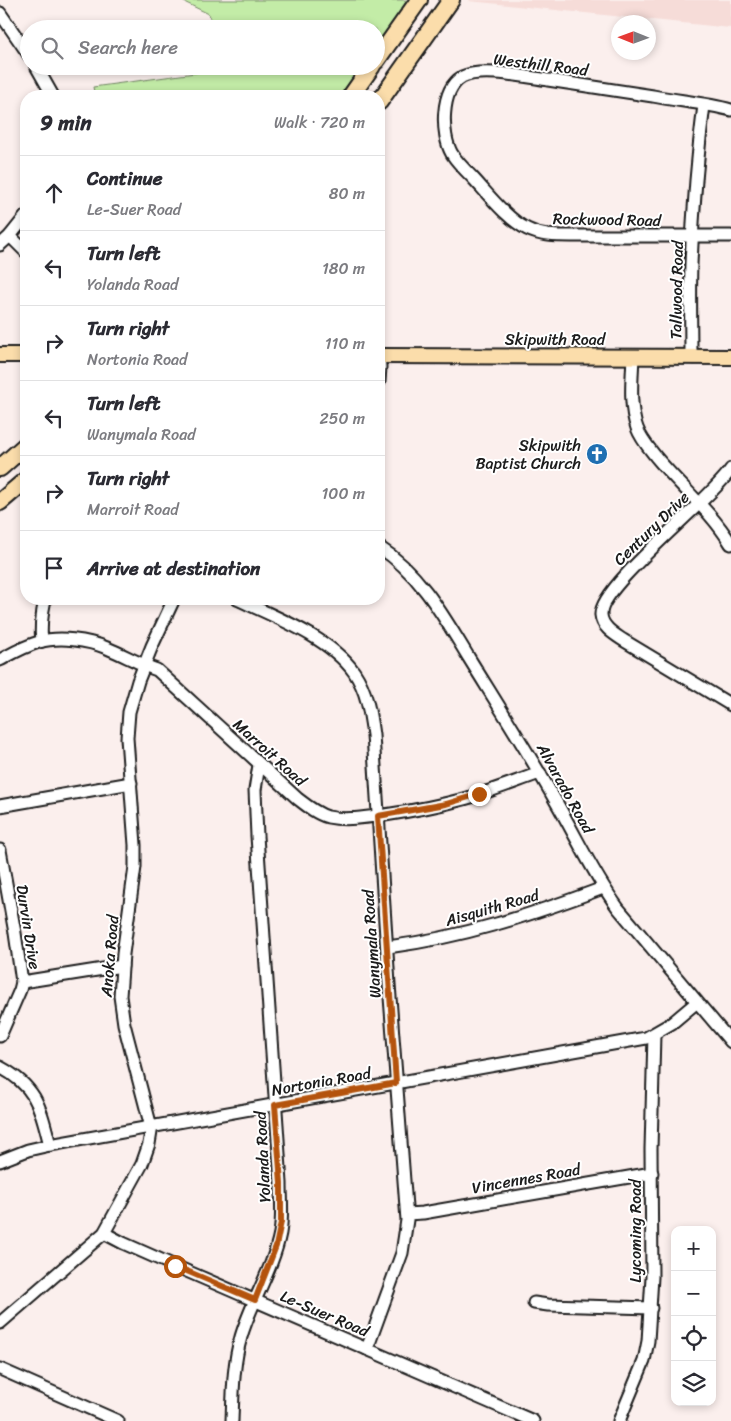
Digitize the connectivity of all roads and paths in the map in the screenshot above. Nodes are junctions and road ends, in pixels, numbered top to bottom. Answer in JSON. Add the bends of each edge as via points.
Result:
{"nodes":[{"id":1,"x":419,"y":0,"type":"edge"},
{"id":2,"x":451,"y":0,"type":"edge"},
{"id":3,"x":0,"y":13,"type":"edge"},
{"id":4,"x":20,"y":42,"type":"edge"},
{"id":5,"x":385,"y":48,"type":"edge"},
{"id":6,"x":41,"y":75,"type":"edge"},
{"id":7,"x":366,"y":75,"type":"edge"},
{"id":8,"x":50,"y":90,"type":"edge"},
{"id":9,"x":355,"y":90,"type":"edge"},
{"id":10,"x":385,"y":94,"type":"edge"},
{"id":11,"x":704,"y":105,"type":"junction"},
{"id":12,"x":731,"y":110,"type":"edge"},
{"id":13,"x":454,"y":156,"type":"joint"},
{"id":14,"x":20,"y":224,"type":"edge"},
{"id":15,"x":10,"y":236,"type":"junction"},
{"id":16,"x":692,"y":236,"type":"junction"},
{"id":17,"x":731,"y":236,"type":"edge"},
{"id":18,"x":0,"y":245,"type":"edge"},
{"id":19,"x":20,"y":246,"type":"edge"},
{"id":20,"x":0,"y":355,"type":"edge"},
{"id":21,"x":20,"y":355,"type":"edge"},
{"id":22,"x":385,"y":356,"type":"edge"},
{"id":23,"x":633,"y":356,"type":"junction"},
{"id":24,"x":691,"y":357,"type":"junction"},
{"id":25,"x":731,"y":357,"type":"edge"},
{"id":26,"x":20,"y":450,"type":"edge"},
{"id":27,"x":0,"y":468,"type":"edge"},
{"id":28,"x":731,"y":469,"type":"edge"},
{"id":29,"x":20,"y":485,"type":"edge"},
{"id":30,"x":0,"y":502,"type":"edge"},
{"id":31,"x":699,"y":504,"type":"junction"},
{"id":32,"x":731,"y":544,"type":"edge"},
{"id":33,"x":385,"y":551,"type":"edge"},
{"id":34,"x":44,"y":605,"type":"edge"},
{"id":35,"x":171,"y":605,"type":"edge"},
{"id":36,"x":250,"y":605,"type":"edge"},
{"id":37,"x":42,"y":641,"type":"junction"},
{"id":38,"x":0,"y":660,"type":"edge"},
{"id":39,"x":144,"y":666,"type":"junction"},
{"id":40,"x":731,"y":705,"type":"edge"},
{"id":41,"x":259,"y":765,"type":"junction"},
{"id":42,"x":540,"y":773,"type":"junction"},
{"id":43,"x":131,"y":783,"type":"junction"},
{"id":44,"x":0,"y":806,"type":"edge"},
{"id":45,"x":378,"y":816,"type":"junction"},
{"id":46,"x":0,"y":850,"type":"edge"},
{"id":47,"x":603,"y":888,"type":"junction"},
{"id":48,"x":4,"y":890,"type":"edge"},
{"id":49,"x":388,"y":947,"type":"junction"},
{"id":50,"x":122,"y":966,"type":"junction"},
{"id":51,"x":22,"y":982,"type":"junction"},
{"id":52,"x":697,"y":1002,"type":"junction"},
{"id":53,"x":654,"y":1034,"type":"junction"},
{"id":54,"x":0,"y":1036,"type":"edge"},
{"id":55,"x":731,"y":1042,"type":"edge"},
{"id":56,"x":0,"y":1068,"type":"edge"},
{"id":57,"x":396,"y":1083,"type":"junction"},
{"id":58,"x":275,"y":1105,"type":"junction"},
{"id":59,"x":151,"y":1128,"type":"junction"},
{"id":60,"x":50,"y":1145,"type":"junction"},
{"id":61,"x":0,"y":1162,"type":"edge"},
{"id":62,"x":652,"y":1173,"type":"junction"},
{"id":63,"x":407,"y":1214,"type":"junction"},
{"id":64,"x":104,"y":1233,"type":"junction"},
{"id":65,"x":255,"y":1300,"type":"junction"},
{"id":66,"x":534,"y":1303,"type":"dead end"},
{"id":67,"x":651,"y":1308,"type":"junction"},
{"id":68,"x":0,"y":1324,"type":"edge"},
{"id":69,"x":367,"y":1349,"type":"junction"},
{"id":70,"x":0,"y":1369,"type":"edge"},
{"id":71,"x":118,"y":1421,"type":"edge"},
{"id":72,"x":232,"y":1421,"type":"edge"},
{"id":73,"x":533,"y":1421,"type":"edge"},
{"id":74,"x":618,"y":1421,"type":"edge"}],
"edges":[{"from":1,"to":5,"type":"highway"},
{"from":2,"to":10,"type":"highway"},
{"from":3,"to":4,"type":"street"},
{"from":6,"to":8,"type":"street"},
{"from":7,"to":9,"type":"highway"},
{"from":11,"to":12,"type":"street","name":"Westhill Road"},
{"from":11,"to":13,"type":"street","name":"Westhill Road","via":[[503,74],[468,75],[456,82],[446,102],[446,133]]},
{"from":11,"to":16,"type":"street","name":"Tallwood Road"},
{"from":13,"to":16,"type":"street","name":"Rockwood Road","via":[[494,201],[517,222],[536,233]]},
{"from":14,"to":15,"type":"street"},
{"from":15,"to":18,"type":"street"},
{"from":15,"to":19,"type":"street"},
{"from":16,"to":17,"type":"street","name":"Rockwood Road"},
{"from":16,"to":24,"type":"street","name":"Tallwood Road"},
{"from":20,"to":21,"type":"main road"},
{"from":22,"to":23,"type":"main road","name":"Skipwith Road"},
{"from":23,"to":24,"type":"main road","name":"Skipwith Road"},
{"from":23,"to":31,"type":"street","via":[[634,418],[640,435]]},
{"from":24,"to":25,"type":"main road","name":"Skipwith Road"},
{"from":26,"to":27,"type":"highway"},
{"from":28,"to":31,"type":"street","name":"Century Drive"},
{"from":29,"to":30,"type":"highway"},
{"from":31,"to":32,"type":"street"},
{"from":31,"to":40,"type":"street","name":"Century Drive","via":[[609,594],[601,615],[608,630]]},
{"from":33,"to":42,"type":"street","name":"Alvarado Road","via":[[409,570],[425,590]]},
{"from":34,"to":37,"type":"street"},
{"from":35,"to":39,"type":"street","name":"Anoka Road"},
{"from":36,"to":45,"type":"street","name":"Wanymala Road","via":[[321,642],[339,655],[355,673],[370,714]]},
{"from":37,"to":38,"type":"street","name":"Marroit Road"},
{"from":37,"to":39,"type":"street","name":"Marroit Road","via":[[93,643]]},
{"from":39,"to":41,"type":"street","name":"Marroit Road","via":[[157,670]]},
{"from":39,"to":43,"type":"street","name":"Anoka Road","via":[[128,720]]},
{"from":41,"to":45,"type":"street","name":"Marroit Road","via":[[298,799],[324,816],[350,819]]},
{"from":41,"to":58,"type":"street","name":"Yolanda Road","via":[[255,790],[257,836]]},
{"from":42,"to":45,"type":"street","name":"Marroit Road","via":[[454,802]]},
{"from":42,"to":47,"type":"street","name":"Alvarado Road"},
{"from":43,"to":44,"type":"street"},
{"from":43,"to":50,"type":"street","name":"Anoka Road","via":[[135,867]]},
{"from":45,"to":49,"type":"street","name":"Wanymala Road"},
{"from":46,"to":48,"type":"street","name":"Durvin Drive"},
{"from":47,"to":49,"type":"street","name":"Aisquith Road","via":[[494,926]]},
{"from":47,"to":52,"type":"street","name":"Alvarado Road"},
{"from":48,"to":51,"type":"street","name":"Durvin Drive","via":[[15,933]]},
{"from":49,"to":57,"type":"street","name":"Wanymala Road"},
{"from":50,"to":51,"type":"street"},
{"from":50,"to":59,"type":"street","name":"Anoka Road","via":[[120,996],[123,1017]]},
{"from":51,"to":54,"type":"street","name":"Durvin Drive"},
{"from":52,"to":53,"type":"street","name":"Nortonia Road"},
{"from":52,"to":55,"type":"street","name":"Alvarado Road"},
{"from":53,"to":57,"type":"street","name":"Nortonia Road","via":[[606,1046]]},
{"from":53,"to":62,"type":"street","name":"Lycoming Road"},
{"from":56,"to":60,"type":"street","via":[[30,1091]]},
{"from":57,"to":58,"type":"street","name":"Nortonia Road"},
{"from":57,"to":63,"type":"street","name":"Wanymala Road"},
{"from":58,"to":59,"type":"street","name":"Nortonia Road"},
{"from":58,"to":65,"type":"street","name":"Yolanda Road","via":[[281,1222],[276,1246]]},
{"from":59,"to":60,"type":"street","name":"Nortonia Road"},
{"from":59,"to":64,"type":"street","name":"Anoka Road","via":[[142,1164]]},
{"from":60,"to":61,"type":"street","name":"Nortonia Road"},
{"from":62,"to":63,"type":"street","name":"Vincennes Road"},
{"from":62,"to":67,"type":"street","name":"Lycoming Road"},
{"from":63,"to":69,"type":"street","name":"Wanymala Road","via":[[402,1253]]},
{"from":64,"to":65,"type":"street","name":"Le-Suer Road"},
{"from":64,"to":68,"type":"street","name":"Anoka Road"},
{"from":65,"to":69,"type":"street","name":"Le-Suer Road"},
{"from":65,"to":72,"type":"street","name":"Yolanda Road","via":[[237,1356]]},
{"from":66,"to":67,"type":"street"},
{"from":67,"to":74,"type":"street","name":"Lycoming Road","via":[[644,1361]]},
{"from":69,"to":73,"type":"street","name":"Le-Suer Road"},
{"from":70,"to":71,"type":"street"}]}
